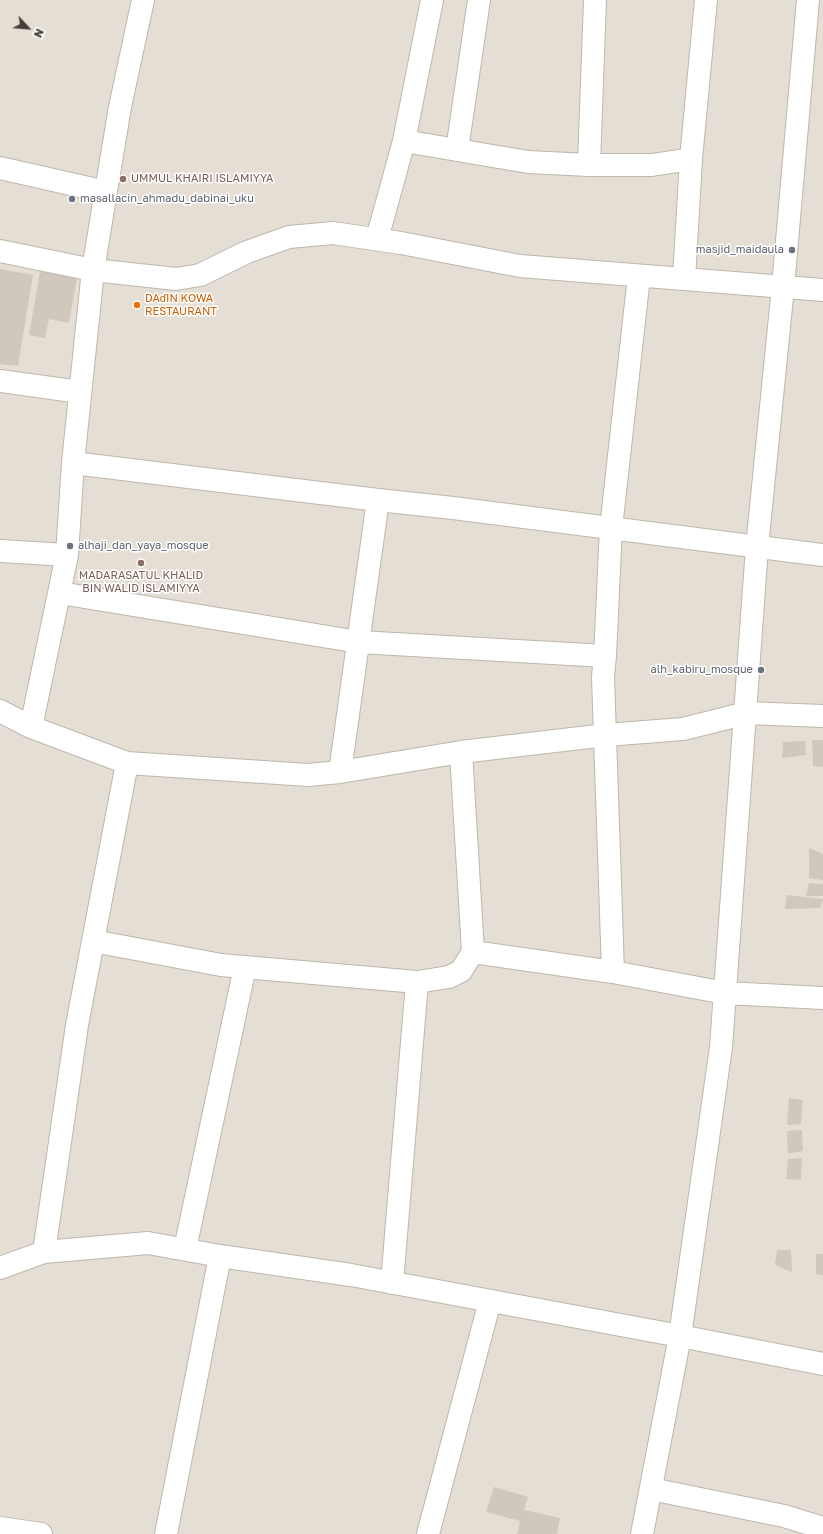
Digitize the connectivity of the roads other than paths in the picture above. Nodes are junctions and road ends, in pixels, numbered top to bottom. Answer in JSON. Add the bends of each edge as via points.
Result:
{"nodes":[{"id":1,"x":143,"y":0,"type":"edge"},
{"id":2,"x":432,"y":0,"type":"edge"},
{"id":3,"x":479,"y":0,"type":"edge"},
{"id":4,"x":595,"y":0,"type":"edge"},
{"id":5,"x":706,"y":0,"type":"edge"},
{"id":6,"x":808,"y":0,"type":"edge"},
{"id":7,"x":404,"y":141,"type":"junction"},
{"id":8,"x":457,"y":150,"type":"junction"},
{"id":9,"x":691,"y":159,"type":"junction"},
{"id":10,"x":589,"y":165,"type":"junction"},
{"id":11,"x":0,"y":168,"type":"edge"},
{"id":12,"x":106,"y":192,"type":"junction"},
{"id":13,"x":377,"y":239,"type":"junction"},
{"id":14,"x":0,"y":251,"type":"edge"},
{"id":15,"x":93,"y":270,"type":"junction"},
{"id":16,"x":639,"y":276,"type":"junction"},
{"id":17,"x":684,"y":279,"type":"junction"},
{"id":18,"x":783,"y":287,"type":"junction"},
{"id":19,"x":823,"y":290,"type":"edge"},
{"id":20,"x":0,"y":381,"type":"edge"},
{"id":21,"x":80,"y":392,"type":"junction"},
{"id":22,"x":73,"y":463,"type":"junction"},
{"id":23,"x":378,"y":500,"type":"junction"},
{"id":24,"x":611,"y":528,"type":"junction"},
{"id":25,"x":757,"y":547,"type":"junction"},
{"id":26,"x":0,"y":551,"type":"edge"},
{"id":27,"x":67,"y":555,"type":"junction"},
{"id":28,"x":823,"y":555,"type":"edge"},
{"id":29,"x":60,"y":593,"type":"junction"},
{"id":30,"x":359,"y":642,"type":"junction"},
{"id":31,"x":605,"y":656,"type":"junction"},
{"id":32,"x":0,"y":711,"type":"edge"},
{"id":33,"x":747,"y":713,"type":"junction"},
{"id":34,"x":823,"y":716,"type":"edge"},
{"id":35,"x":31,"y":727,"type":"junction"},
{"id":36,"x":606,"y":735,"type":"junction"},
{"id":37,"x":460,"y":752,"type":"junction"},
{"id":38,"x":127,"y":763,"type":"junction"},
{"id":39,"x":340,"y":772,"type":"junction"},
{"id":40,"x":93,"y":941,"type":"junction"},
{"id":41,"x":473,"y":952,"type":"junction"},
{"id":42,"x":245,"y":967,"type":"junction"},
{"id":43,"x":613,"y":972,"type":"junction"},
{"id":44,"x":417,"y":982,"type":"junction"},
{"id":45,"x":725,"y":992,"type":"junction"},
{"id":46,"x":823,"y":998,"type":"edge"},
{"id":47,"x":184,"y":1249,"type":"junction"},
{"id":48,"x":44,"y":1252,"type":"junction"},
{"id":49,"x":220,"y":1256,"type":"junction"},
{"id":50,"x":0,"y":1268,"type":"edge"},
{"id":51,"x":392,"y":1283,"type":"junction"},
{"id":52,"x":490,"y":1301,"type":"junction"},
{"id":53,"x":680,"y":1336,"type":"junction"},
{"id":54,"x":823,"y":1364,"type":"edge"},
{"id":55,"x":651,"y":1489,"type":"junction"},
{"id":56,"x":0,"y":1528,"type":"edge"},
{"id":57,"x":815,"y":1529,"type":"edge"},
{"id":58,"x":41,"y":1534,"type":"edge"},
{"id":59,"x":166,"y":1534,"type":"edge"},
{"id":60,"x":428,"y":1534,"type":"edge"},
{"id":61,"x":642,"y":1534,"type":"edge"}],
"edges":[{"from":1,"to":12,"type":"street","via":[[120,107]]},
{"from":2,"to":7,"type":"street"},
{"from":3,"to":8,"type":"street"},
{"from":4,"to":10,"type":"street"},
{"from":5,"to":9,"type":"street"},
{"from":6,"to":18,"type":"street"},
{"from":7,"to":8,"type":"street"},
{"from":7,"to":13,"type":"street"},
{"from":8,"to":10,"type":"street","via":[[528,162]]},
{"from":9,"to":10,"type":"street","via":[[652,165]]},
{"from":9,"to":17,"type":"street"},
{"from":11,"to":12,"type":"street"},
{"from":12,"to":15,"type":"street"},
{"from":13,"to":15,"type":"street","via":[[333,233],[289,238],[247,252],[200,275],[176,279]]},
{"from":13,"to":16,"type":"street","via":[[520,266]]},
{"from":14,"to":15,"type":"street"},
{"from":15,"to":21,"type":"street"},
{"from":16,"to":17,"type":"street"},
{"from":16,"to":24,"type":"street"},
{"from":17,"to":18,"type":"street"},
{"from":18,"to":19,"type":"street"},
{"from":18,"to":25,"type":"street"},
{"from":20,"to":21,"type":"street"},
{"from":21,"to":22,"type":"street"},
{"from":22,"to":23,"type":"street"},
{"from":22,"to":27,"type":"street"},
{"from":23,"to":24,"type":"street"},
{"from":23,"to":30,"type":"street"},
{"from":24,"to":25,"type":"street"},
{"from":24,"to":31,"type":"street"},
{"from":25,"to":28,"type":"street"},
{"from":25,"to":33,"type":"street"},
{"from":26,"to":27,"type":"street"},
{"from":27,"to":29,"type":"street"},
{"from":29,"to":30,"type":"street"},
{"from":29,"to":35,"type":"street"},
{"from":30,"to":31,"type":"street"},
{"from":30,"to":39,"type":"street"},
{"from":31,"to":36,"type":"street","via":[[603,677]]},
{"from":32,"to":35,"type":"street"},
{"from":33,"to":34,"type":"street"},
{"from":33,"to":36,"type":"street","via":[[683,729]]},
{"from":33,"to":45,"type":"street","via":[[741,753]]},
{"from":35,"to":38,"type":"street"},
{"from":36,"to":37,"type":"street"},
{"from":36,"to":43,"type":"street"},
{"from":37,"to":39,"type":"street"},
{"from":37,"to":41,"type":"street"},
{"from":38,"to":39,"type":"street","via":[[308,775]]},
{"from":38,"to":40,"type":"street"},
{"from":40,"to":42,"type":"street","via":[[221,965]]},
{"from":40,"to":48,"type":"street","via":[[77,1025]]},
{"from":41,"to":43,"type":"street"},
{"from":41,"to":44,"type":"street","via":[[461,971],[449,977]]},
{"from":42,"to":44,"type":"street"},
{"from":42,"to":47,"type":"street"},
{"from":43,"to":45,"type":"street"},
{"from":44,"to":51,"type":"street"},
{"from":45,"to":46,"type":"street"},
{"from":45,"to":53,"type":"street","via":[[721,1047]]},
{"from":47,"to":48,"type":"street","via":[[148,1243]]},
{"from":47,"to":49,"type":"street"},
{"from":48,"to":50,"type":"street"},
{"from":49,"to":51,"type":"street"},
{"from":49,"to":59,"type":"street"},
{"from":51,"to":52,"type":"street"},
{"from":52,"to":53,"type":"street"},
{"from":52,"to":60,"type":"street"},
{"from":53,"to":54,"type":"street"},
{"from":53,"to":55,"type":"street"},
{"from":55,"to":57,"type":"street","via":[[784,1516]]},
{"from":55,"to":61,"type":"street"},
{"from":56,"to":58,"type":"street"}]}
